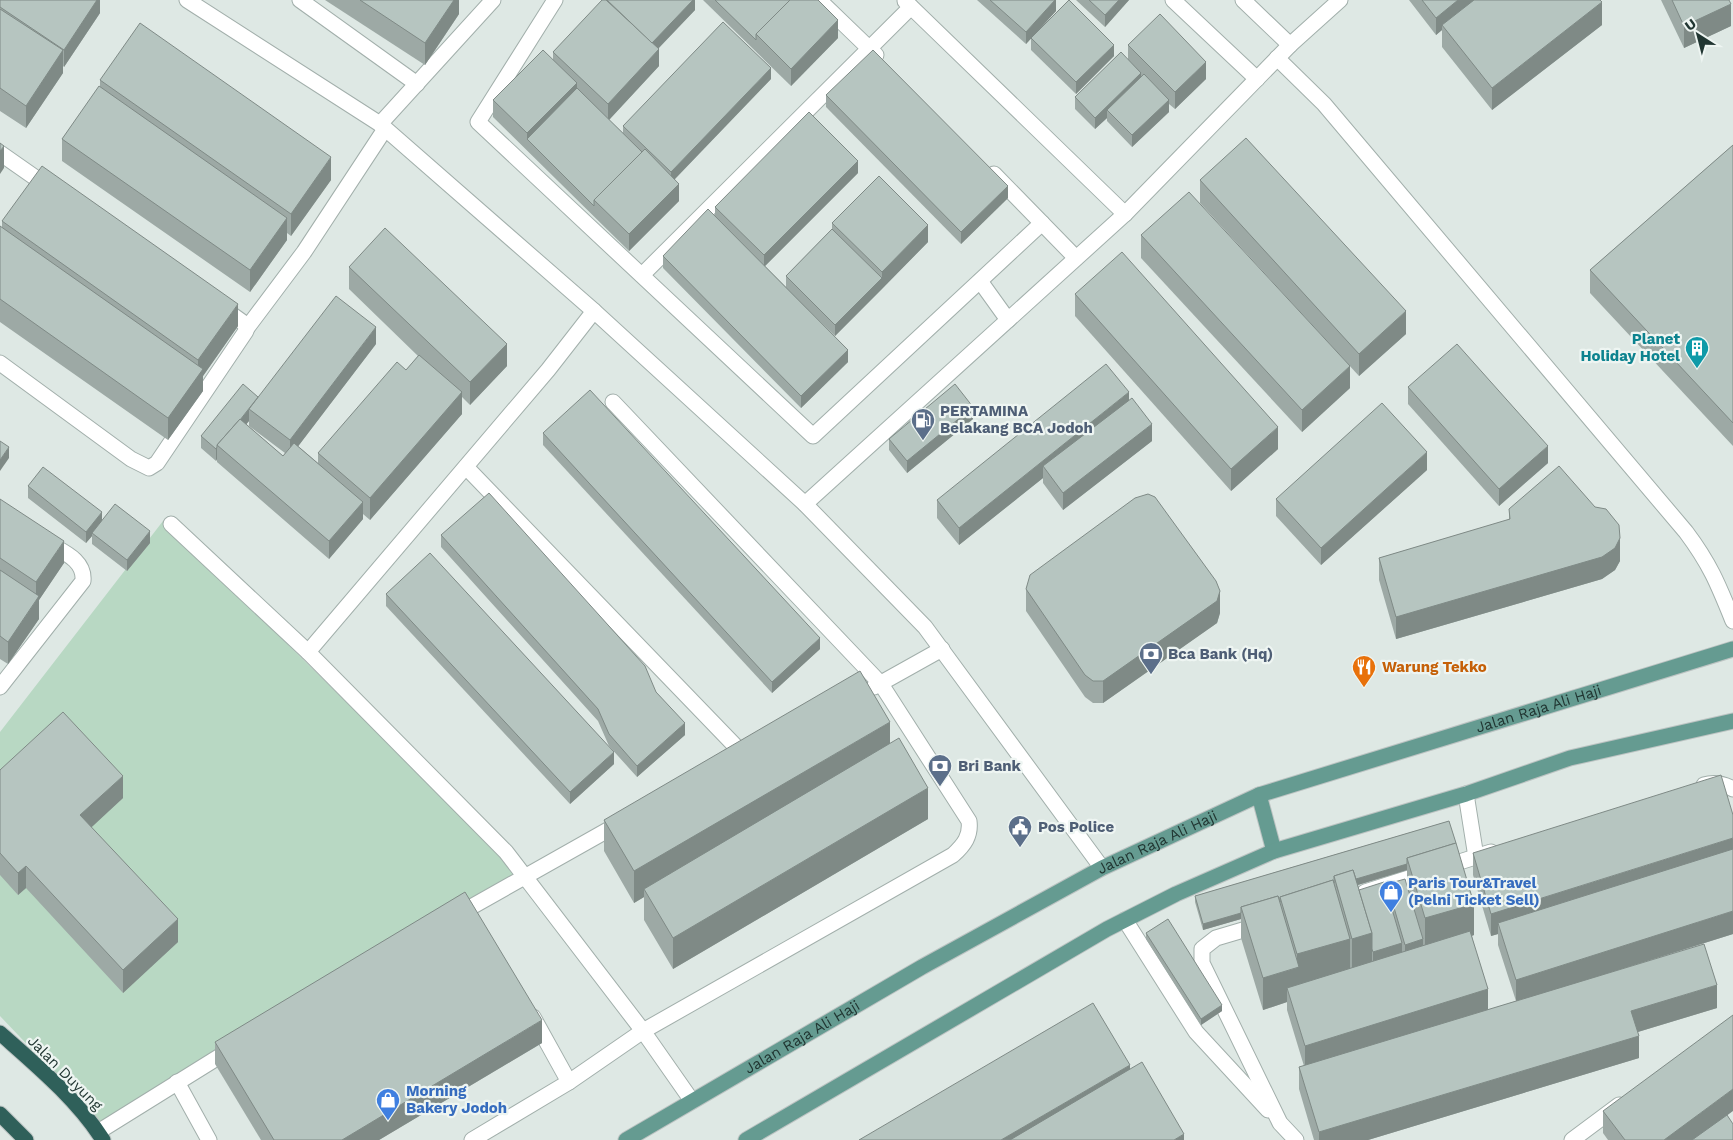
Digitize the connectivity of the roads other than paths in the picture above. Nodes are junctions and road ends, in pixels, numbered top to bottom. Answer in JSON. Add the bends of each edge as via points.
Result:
{"nodes":[{"id":1,"x":187,"y":0,"type":"edge"},
{"id":2,"x":300,"y":0,"type":"edge"},
{"id":3,"x":493,"y":0,"type":"edge"},
{"id":4,"x":555,"y":0,"type":"edge"},
{"id":5,"x":820,"y":0,"type":"edge"},
{"id":6,"x":1173,"y":0,"type":"edge"},
{"id":7,"x":1243,"y":0,"type":"edge"},
{"id":8,"x":1340,"y":0,"type":"edge"},
{"id":9,"x":908,"y":3,"type":"edge"},
{"id":10,"x":1290,"y":45,"type":"junction"},
{"id":11,"x":869,"y":48,"type":"junction"},
{"id":12,"x":1277,"y":58,"type":"junction"},
{"id":13,"x":890,"y":69,"type":"edge"},
{"id":14,"x":1257,"y":78,"type":"junction"},
{"id":15,"x":417,"y":84,"type":"junction"},
{"id":16,"x":383,"y":127,"type":"junction"},
{"id":17,"x":0,"y":152,"type":"edge"},
{"id":18,"x":986,"y":167,"type":"edge"},
{"id":19,"x":62,"y":196,"type":"edge"},
{"id":20,"x":1125,"y":214,"type":"junction"},
{"id":21,"x":1042,"y":223,"type":"junction"},
{"id":22,"x":1076,"y":258,"type":"junction"},
{"id":23,"x":642,"y":275,"type":"junction"},
{"id":24,"x":980,"y":281,"type":"junction"},
{"id":25,"x":209,"y":299,"type":"edge"},
{"id":26,"x":594,"y":311,"type":"junction"},
{"id":27,"x":1008,"y":320,"type":"junction"},
{"id":28,"x":247,"y":328,"type":"junction"},
{"id":29,"x":0,"y":363,"type":"edge"},
{"id":30,"x":613,"y":402,"type":"dead end"},
{"id":31,"x":466,"y":467,"type":"junction"},
{"id":32,"x":805,"y":504,"type":"junction"},
{"id":33,"x":172,"y":524,"type":"dead end"},
{"id":34,"x":33,"y":533,"type":"edge"},
{"id":35,"x":1733,"y":621,"type":"edge"},
{"id":36,"x":942,"y":649,"type":"junction"},
{"id":37,"x":1733,"y":649,"type":"edge"},
{"id":38,"x":308,"y":652,"type":"junction"},
{"id":39,"x":881,"y":684,"type":"junction"},
{"id":40,"x":0,"y":687,"type":"edge"},
{"id":41,"x":864,"y":692,"type":"edge"},
{"id":42,"x":1733,"y":721,"type":"edge"},
{"id":43,"x":760,"y":746,"type":"edge"},
{"id":44,"x":743,"y":754,"type":"junction"},
{"id":45,"x":726,"y":764,"type":"edge"},
{"id":46,"x":1691,"y":789,"type":"edge"},
{"id":47,"x":1733,"y":789,"type":"edge"},
{"id":48,"x":1466,"y":794,"type":"junction"},
{"id":49,"x":1259,"y":795,"type":"junction"},
{"id":50,"x":639,"y":813,"type":"edge"},
{"id":51,"x":1504,"y":848,"type":"edge"},
{"id":52,"x":1274,"y":851,"type":"junction"},
{"id":53,"x":1476,"y":857,"type":"junction"},
{"id":54,"x":1102,"y":868,"type":"junction"},
{"id":55,"x":526,"y":876,"type":"junction"},
{"id":56,"x":1346,"y":898,"type":"edge"},
{"id":57,"x":471,"y":906,"type":"junction"},
{"id":58,"x":1125,"y":920,"type":"junction"},
{"id":59,"x":446,"y":921,"type":"edge"},
{"id":60,"x":1272,"y":921,"type":"edge"},
{"id":61,"x":480,"y":923,"type":"edge"},
{"id":62,"x":527,"y":1007,"type":"edge"},
{"id":63,"x":643,"y":1031,"type":"junction"},
{"id":64,"x":0,"y":1033,"type":"edge"},
{"id":65,"x":244,"y":1041,"type":"edge"},
{"id":66,"x":177,"y":1082,"type":"junction"},
{"id":67,"x":569,"y":1082,"type":"junction"},
{"id":68,"x":1633,"y":1095,"type":"edge"},
{"id":69,"x":692,"y":1101,"type":"junction"},
{"id":70,"x":0,"y":1114,"type":"edge"},
{"id":71,"x":1280,"y":1122,"type":"junction"},
{"id":72,"x":101,"y":1136,"type":"edge"},
{"id":73,"x":26,"y":1140,"type":"edge"},
{"id":74,"x":209,"y":1140,"type":"edge"},
{"id":75,"x":472,"y":1140,"type":"edge"},
{"id":76,"x":626,"y":1140,"type":"edge"},
{"id":77,"x":746,"y":1140,"type":"edge"},
{"id":78,"x":1296,"y":1140,"type":"edge"},
{"id":79,"x":1572,"y":1140,"type":"edge"}],
"edges":[{"from":1,"to":16,"type":"street"},
{"from":2,"to":15,"type":"street"},
{"from":3,"to":15,"type":"street"},
{"from":4,"to":23,"type":"street","via":[[478,122]]},
{"from":5,"to":11,"type":"street"},
{"from":6,"to":14,"type":"street"},
{"from":7,"to":10,"type":"street"},
{"from":8,"to":10,"type":"street"},
{"from":9,"to":11,"type":"street"},
{"from":9,"to":20,"type":"street"},
{"from":10,"to":12,"type":"street"},
{"from":11,"to":13,"type":"street"},
{"from":11,"to":23,"type":"street"},
{"from":12,"to":14,"type":"street"},
{"from":12,"to":35,"type":"street","via":[[1324,104],[1686,532],[1716,577]]},
{"from":14,"to":20,"type":"street"},
{"from":15,"to":16,"type":"street"},
{"from":16,"to":26,"type":"street"},
{"from":16,"to":28,"type":"street","via":[[304,252]]},
{"from":17,"to":19,"type":"street"},
{"from":18,"to":21,"type":"street"},
{"from":20,"to":22,"type":"street"},
{"from":21,"to":22,"type":"street"},
{"from":21,"to":24,"type":"street"},
{"from":22,"to":27,"type":"street"},
{"from":23,"to":24,"type":"street","via":[[813,436]]},
{"from":24,"to":27,"type":"street"},
{"from":25,"to":28,"type":"street"},
{"from":26,"to":31,"type":"street"},
{"from":26,"to":32,"type":"street"},
{"from":27,"to":32,"type":"street"},
{"from":28,"to":29,"type":"street","via":[[157,463],[150,468],[131,459]]},
{"from":30,"to":39,"type":"street"},
{"from":31,"to":38,"type":"street"},
{"from":31,"to":44,"type":"street"},
{"from":32,"to":36,"type":"street","via":[[925,627]]},
{"from":33,"to":38,"type":"street"},
{"from":34,"to":40,"type":"street","via":[[80,565],[83,581]]},
{"from":36,"to":39,"type":"street"},
{"from":36,"to":54,"type":"street"},
{"from":37,"to":49,"type":"main road","name":"Jalan Raja Ali Haji"},
{"from":38,"to":55,"type":"street"},
{"from":39,"to":41,"type":"street"},
{"from":39,"to":63,"type":"street","via":[[969,821],[969,833],[963,846],[953,855]]},
{"from":42,"to":48,"type":"main road","via":[[1570,758]]},
{"from":43,"to":44,"type":"street"},
{"from":44,"to":45,"type":"street"},
{"from":46,"to":47,"type":"street","via":[[1710,783]]},
{"from":48,"to":52,"type":"main road"},
{"from":48,"to":53,"type":"street"},
{"from":49,"to":52,"type":"main road"},
{"from":49,"to":54,"type":"main road","name":"Jalan Raja Ali Haji"},
{"from":50,"to":55,"type":"street"},
{"from":51,"to":53,"type":"street"},
{"from":52,"to":58,"type":"main road"},
{"from":53,"to":56,"type":"street"},
{"from":54,"to":69,"type":"main road","name":"Jalan Raja Ali Haji","via":[[926,965]]},
{"from":55,"to":57,"type":"street"},
{"from":55,"to":63,"type":"street"},
{"from":57,"to":59,"type":"street"},
{"from":57,"to":61,"type":"street"},
{"from":58,"to":71,"type":"street","via":[[1196,1032]]},
{"from":58,"to":77,"type":"main road"},
{"from":60,"to":71,"type":"street","via":[[1216,938],[1202,949],[1202,963]]},
{"from":62,"to":67,"type":"street"},
{"from":63,"to":67,"type":"street"},
{"from":63,"to":69,"type":"street"},
{"from":64,"to":72,"type":"highway","name":"Jalan Duyung","via":[[42,1071]]},
{"from":65,"to":66,"type":"street"},
{"from":66,"to":72,"type":"street"},
{"from":66,"to":74,"type":"street"},
{"from":67,"to":75,"type":"street"},
{"from":68,"to":79,"type":"street"},
{"from":69,"to":76,"type":"main road","name":"Jalan Raja Ali Haji"},
{"from":70,"to":73,"type":"highway"},
{"from":71,"to":78,"type":"street"}]}
